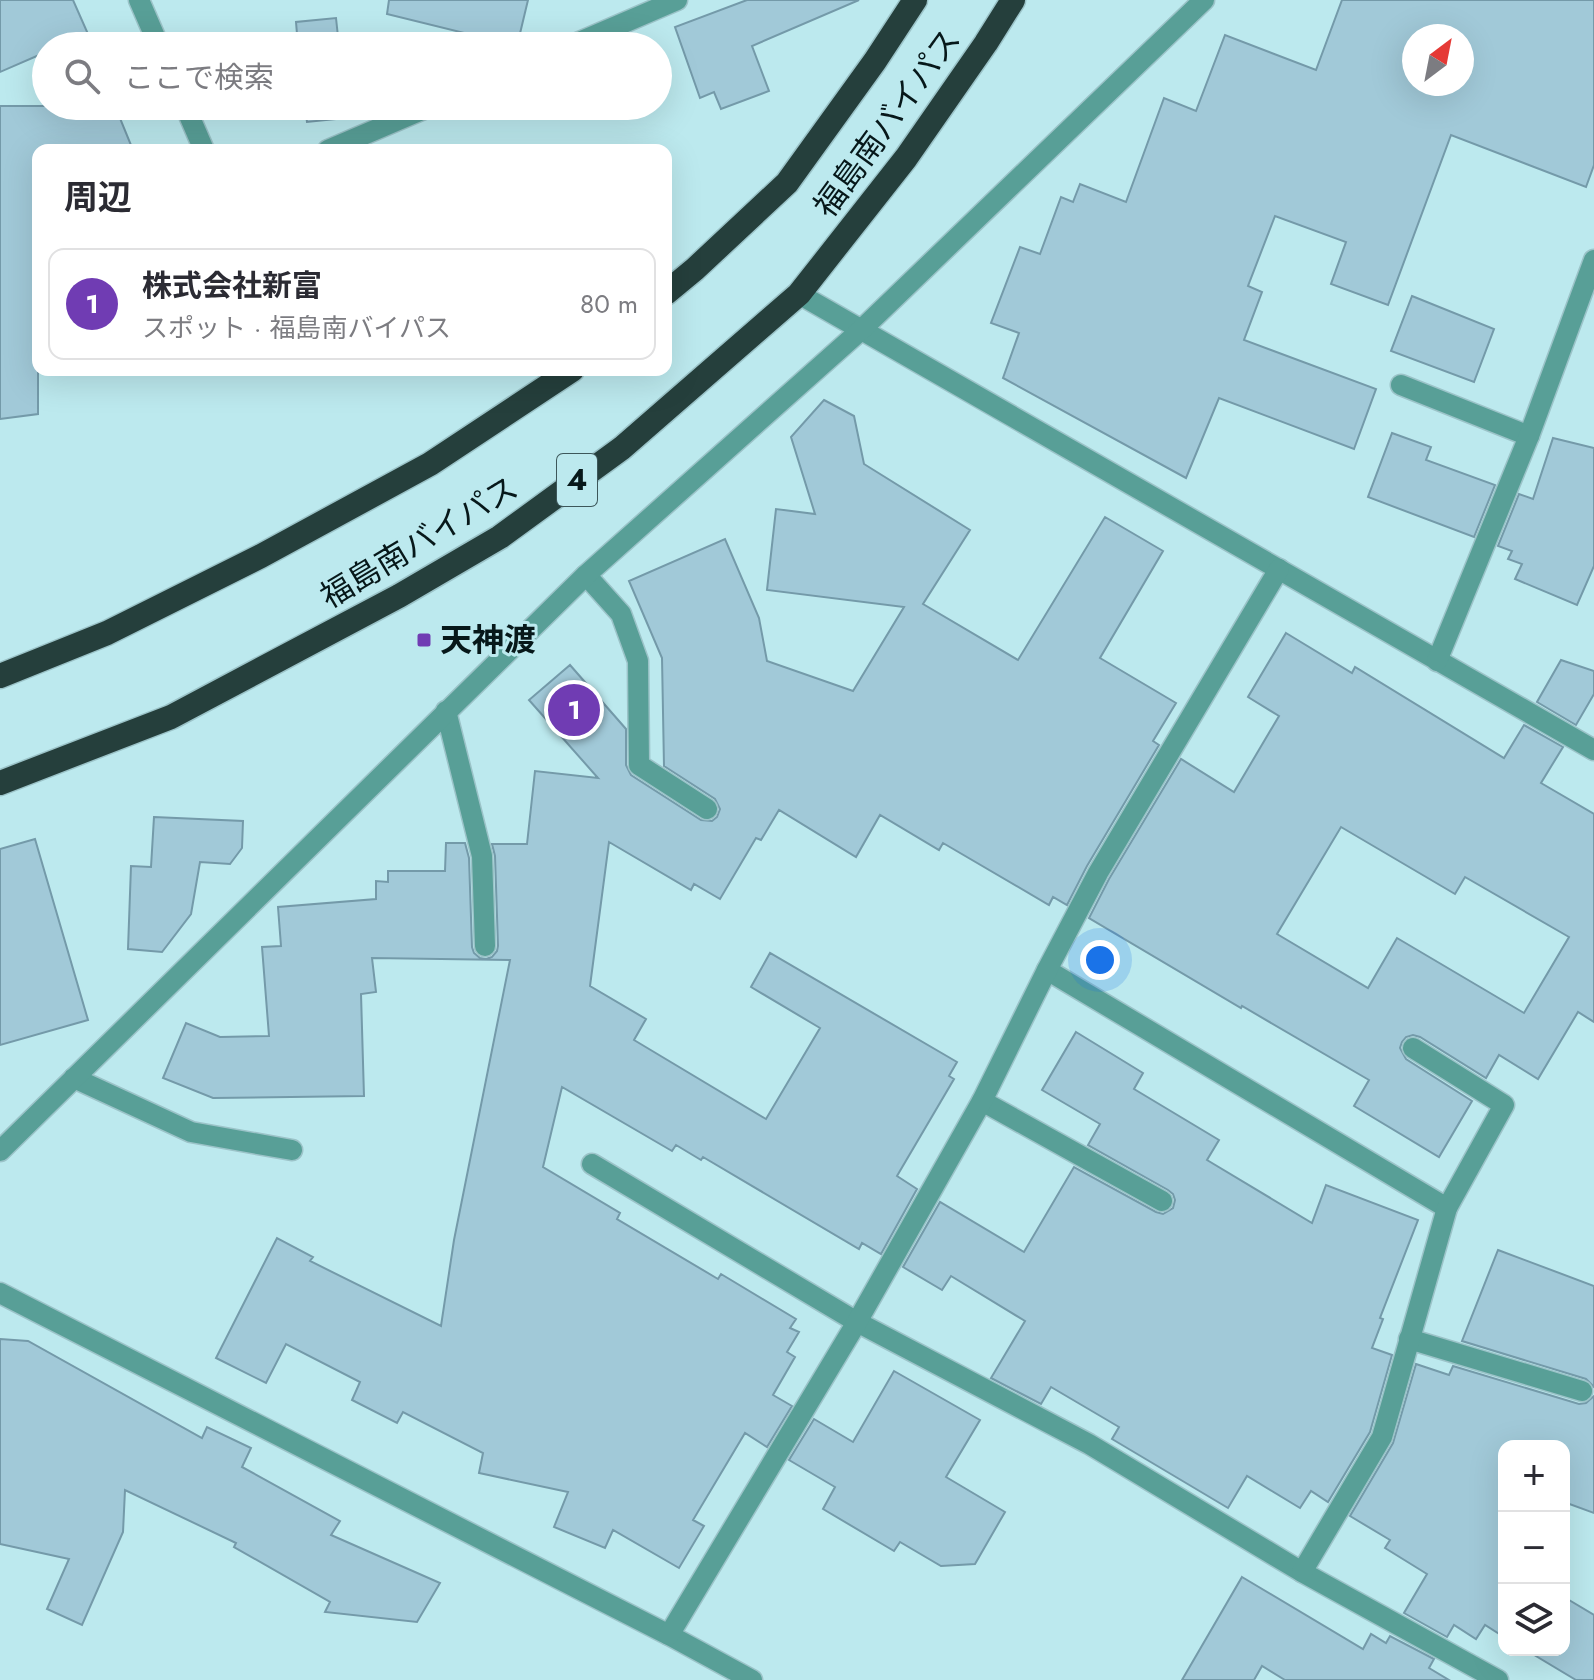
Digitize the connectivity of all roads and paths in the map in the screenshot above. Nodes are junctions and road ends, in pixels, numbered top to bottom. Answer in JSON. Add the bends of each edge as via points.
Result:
{"nodes":[{"id":1,"x":139,"y":0,"type":"edge"},
{"id":2,"x":677,"y":0,"type":"edge"},
{"id":3,"x":915,"y":0,"type":"edge"},
{"id":4,"x":1013,"y":0,"type":"edge"},
{"id":5,"x":1204,"y":0,"type":"edge"},
{"id":6,"x":153,"y":32,"type":"edge"},
{"id":7,"x":603,"y":32,"type":"edge"},
{"id":8,"x":191,"y":120,"type":"edge"},
{"id":9,"x":398,"y":120,"type":"edge"},
{"id":10,"x":201,"y":144,"type":"edge"},
{"id":11,"x":342,"y":144,"type":"edge"},
{"id":12,"x":1594,"y":260,"type":"edge"},
{"id":13,"x":672,"y":288,"type":"edge"},
{"id":14,"x":799,"y":294,"type":"junction"},
{"id":15,"x":861,"y":330,"type":"junction"},
{"id":16,"x":563,"y":376,"type":"edge"},
{"id":17,"x":1401,"y":385,"type":"dead end"},
{"id":18,"x":1529,"y":436,"type":"junction"},
{"id":19,"x":1279,"y":569,"type":"junction"},
{"id":20,"x":586,"y":575,"type":"junction"},
{"id":21,"x":1437,"y":661,"type":"junction"},
{"id":22,"x":0,"y":676,"type":"edge"},
{"id":23,"x":446,"y":711,"type":"junction"},
{"id":24,"x":1594,"y":750,"type":"edge"},
{"id":25,"x":0,"y":783,"type":"edge"},
{"id":26,"x":707,"y":809,"type":"dead end"},
{"id":27,"x":485,"y":946,"type":"dead end"},
{"id":28,"x":1047,"y":970,"type":"junction"},
{"id":29,"x":1413,"y":1048,"type":"dead end"},
{"id":30,"x":74,"y":1078,"type":"junction"},
{"id":31,"x":982,"y":1101,"type":"junction"},
{"id":32,"x":292,"y":1150,"type":"dead end"},
{"id":33,"x":0,"y":1151,"type":"edge"},
{"id":34,"x":592,"y":1164,"type":"dead end"},
{"id":35,"x":1162,"y":1201,"type":"dead end"},
{"id":36,"x":1447,"y":1208,"type":"junction"},
{"id":37,"x":0,"y":1293,"type":"edge"},
{"id":38,"x":857,"y":1322,"type":"junction"},
{"id":39,"x":1409,"y":1339,"type":"junction"},
{"id":40,"x":1582,"y":1391,"type":"dead end"},
{"id":41,"x":1302,"y":1572,"type":"junction"},
{"id":42,"x":669,"y":1635,"type":"junction"},
{"id":43,"x":752,"y":1680,"type":"edge"},
{"id":44,"x":1498,"y":1680,"type":"edge"}],
"edges":[{"from":1,"to":6,"type":"street"},
{"from":2,"to":7,"type":"street"},
{"from":3,"to":13,"type":"highway","name":"福島南バイパス","via":[[787,183]]},
{"from":4,"to":14,"type":"highway","name":"福島南バイパス","number":"4","via":[[906,158]]},
{"from":5,"to":15,"type":"street"},
{"from":8,"to":10,"type":"street"},
{"from":9,"to":11,"type":"street"},
{"from":12,"to":18,"type":"street"},
{"from":14,"to":15,"type":"street"},
{"from":14,"to":25,"type":"highway","name":"福島南バイパス","number":"4","via":[[622,448],[500,537],[171,717]]},
{"from":15,"to":19,"type":"street"},
{"from":15,"to":20,"type":"street"},
{"from":16,"to":22,"type":"highway","name":"福島南バイパス","via":[[430,464],[261,556],[107,633]]},
{"from":17,"to":18,"type":"street"},
{"from":18,"to":21,"type":"street"},
{"from":19,"to":21,"type":"street"},
{"from":19,"to":28,"type":"street","via":[[1098,873]]},
{"from":20,"to":23,"type":"street"},
{"from":20,"to":26,"type":"street","via":[[621,614],[638,661],[639,765]]},
{"from":21,"to":24,"type":"street"},
{"from":23,"to":27,"type":"street","via":[[482,856]]},
{"from":23,"to":30,"type":"street"},
{"from":28,"to":31,"type":"street"},
{"from":28,"to":36,"type":"street"},
{"from":29,"to":36,"type":"street","via":[[1504,1105]]},
{"from":30,"to":32,"type":"street","via":[[191,1132]]},
{"from":30,"to":33,"type":"street"},
{"from":31,"to":35,"type":"street"},
{"from":31,"to":38,"type":"street"},
{"from":34,"to":38,"type":"street"},
{"from":36,"to":39,"type":"street"},
{"from":37,"to":42,"type":"street"},
{"from":38,"to":41,"type":"street","via":[[1089,1444]]},
{"from":38,"to":42,"type":"street"},
{"from":39,"to":40,"type":"street"},
{"from":39,"to":41,"type":"street","via":[[1382,1437]]},
{"from":41,"to":44,"type":"street"},
{"from":42,"to":43,"type":"street"}]}
